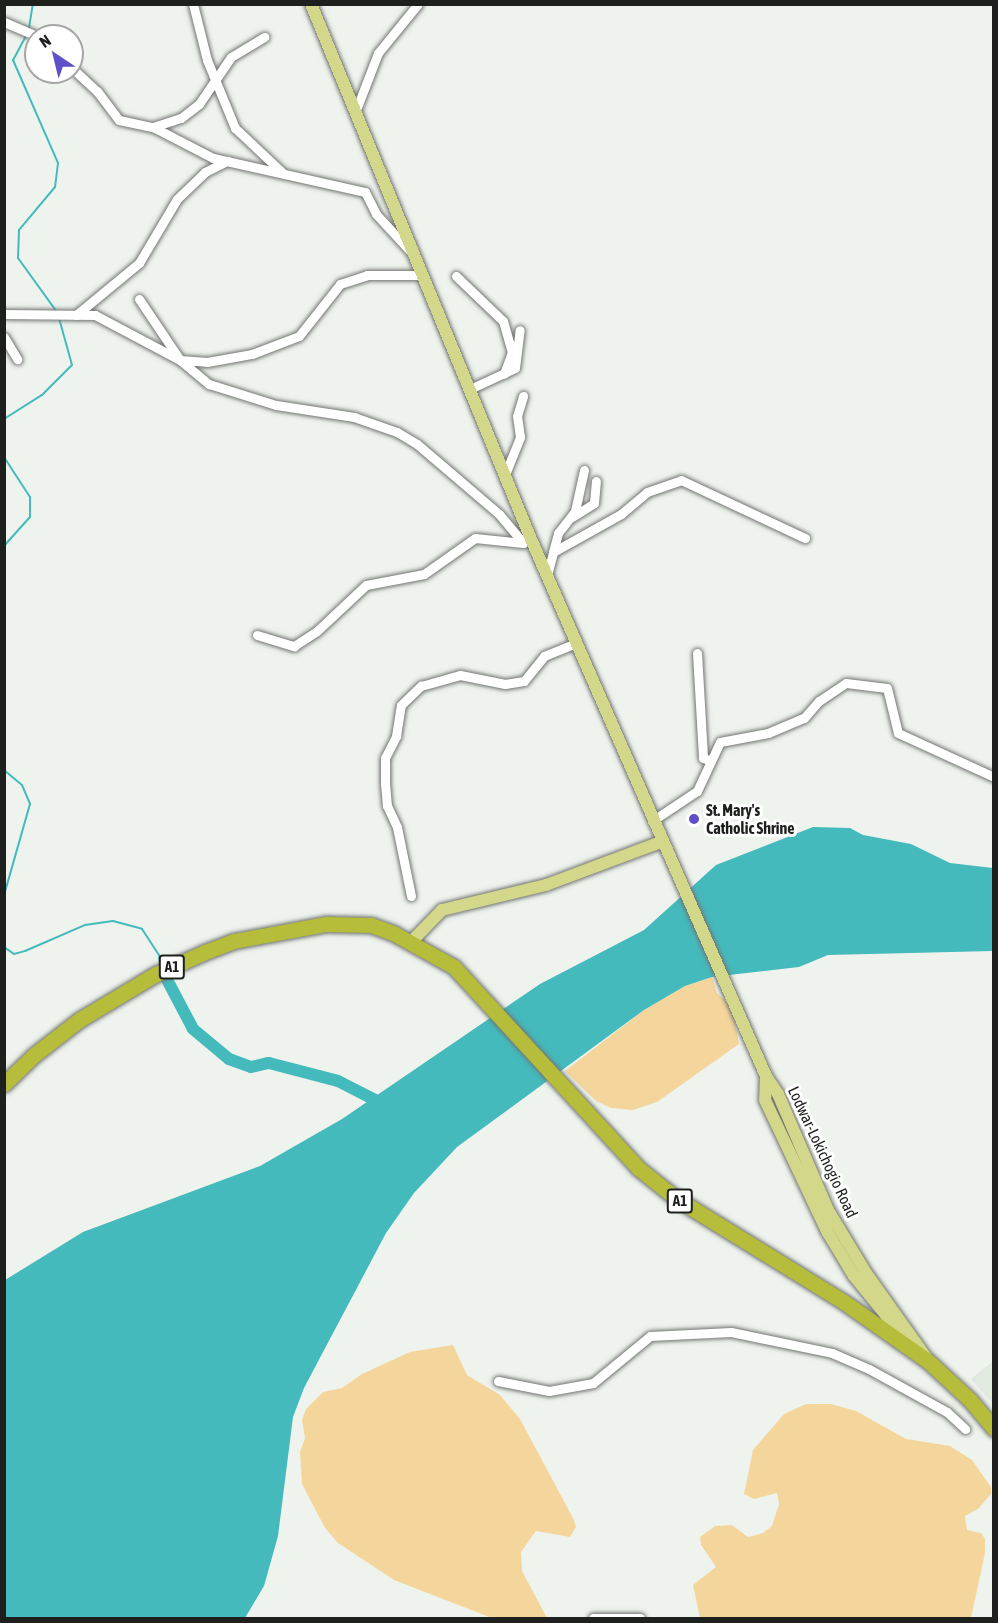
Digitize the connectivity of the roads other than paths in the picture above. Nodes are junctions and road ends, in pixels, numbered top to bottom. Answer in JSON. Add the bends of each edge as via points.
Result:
{"nodes":[{"id":1,"x":193,"y":4,"type":"edge"},
{"id":2,"x":311,"y":4,"type":"edge"},
{"id":3,"x":418,"y":4,"type":"edge"},
{"id":4,"x":4,"y":22,"type":"edge"},
{"id":5,"x":24,"y":30,"type":"edge"},
{"id":6,"x":264,"y":37,"type":"dead end"},
{"id":7,"x":84,"y":79,"type":"edge"},
{"id":8,"x":215,"y":81,"type":"junction"},
{"id":9,"x":357,"y":110,"type":"junction"},
{"id":10,"x":153,"y":128,"type":"junction"},
{"id":11,"x":228,"y":161,"type":"junction"},
{"id":12,"x":283,"y":173,"type":"junction"},
{"id":13,"x":412,"y":252,"type":"junction"},
{"id":14,"x":423,"y":275,"type":"junction"},
{"id":15,"x":456,"y":276,"type":"dead end"},
{"id":16,"x":139,"y":299,"type":"dead end"},
{"id":17,"x":4,"y":314,"type":"edge"},
{"id":18,"x":76,"y":315,"type":"junction"},
{"id":19,"x":520,"y":330,"type":"dead end"},
{"id":20,"x":4,"y":337,"type":"edge"},
{"id":21,"x":17,"y":359,"type":"dead end"},
{"id":22,"x":180,"y":360,"type":"junction"},
{"id":23,"x":504,"y":374,"type":"junction"},
{"id":24,"x":472,"y":388,"type":"junction"},
{"id":25,"x":523,"y":396,"type":"dead end"},
{"id":26,"x":584,"y":470,"type":"dead end"},
{"id":27,"x":506,"y":472,"type":"junction"},
{"id":28,"x":596,"y":482,"type":"dead end"},
{"id":29,"x":570,"y":519,"type":"junction"},
{"id":30,"x":804,"y":538,"type":"dead end"},
{"id":31,"x":527,"y":541,"type":"junction"},
{"id":32,"x":553,"y":552,"type":"junction"},
{"id":33,"x":547,"y":575,"type":"junction"},
{"id":34,"x":257,"y":635,"type":"dead end"},
{"id":35,"x":576,"y":643,"type":"junction"},
{"id":36,"x":697,"y":653,"type":"dead end"},
{"id":37,"x":709,"y":760,"type":"junction"},
{"id":38,"x":993,"y":777,"type":"edge"},
{"id":39,"x":652,"y":821,"type":"junction"},
{"id":40,"x":662,"y":842,"type":"junction"},
{"id":41,"x":411,"y":896,"type":"dead end"},
{"id":42,"x":412,"y":941,"type":"junction"},
{"id":43,"x":766,"y":1076,"type":"junction"},
{"id":44,"x":4,"y":1084,"type":"edge"},
{"id":45,"x":911,"y":1350,"type":"junction"},
{"id":46,"x":929,"y":1362,"type":"junction"},
{"id":47,"x":498,"y":1381,"type":"dead end"},
{"id":48,"x":965,"y":1429,"type":"dead end"},
{"id":49,"x":993,"y":1429,"type":"edge"},
{"id":50,"x":593,"y":1618,"type":"edge"},
{"id":51,"x":640,"y":1618,"type":"edge"}],
"edges":[{"from":1,"to":8,"type":"street"},
{"from":2,"to":9,"type":"main road"},
{"from":3,"to":9,"type":"street","via":[[390,36],[369,69]]},
{"from":4,"to":5,"type":"street"},
{"from":6,"to":8,"type":"street","via":[[231,57]]},
{"from":7,"to":10,"type":"street","via":[[119,120]]},
{"from":8,"to":10,"type":"street","via":[[199,104],[181,118]]},
{"from":8,"to":12,"type":"street","via":[[235,128]]},
{"from":9,"to":13,"type":"main road"},
{"from":10,"to":11,"type":"street","via":[[192,149]]},
{"from":11,"to":12,"type":"street"},
{"from":11,"to":18,"type":"street","via":[[205,172],[177,199],[139,263]]},
{"from":12,"to":13,"type":"street","via":[[365,192],[376,214]]},
{"from":13,"to":14,"type":"main road"},
{"from":14,"to":22,"type":"street","via":[[383,274],[352,279],[331,292],[299,336],[252,354],[207,362]]},
{"from":14,"to":24,"type":"main road"},
{"from":15,"to":23,"type":"street","via":[[503,321],[512,352]]},
{"from":16,"to":22,"type":"street"},
{"from":17,"to":18,"type":"street"},
{"from":18,"to":22,"type":"street","via":[[111,320]]},
{"from":19,"to":23,"type":"street","via":[[518,363]]},
{"from":20,"to":21,"type":"street"},
{"from":22,"to":31,"type":"street","via":[[219,387],[276,405],[354,417],[397,432],[417,444]]},
{"from":23,"to":24,"type":"street"},
{"from":24,"to":27,"type":"main road"},
{"from":25,"to":27,"type":"street","via":[[517,416],[520,437]]},
{"from":26,"to":29,"type":"street","via":[[580,496]]},
{"from":27,"to":31,"type":"main road"},
{"from":28,"to":29,"type":"street","via":[[594,503]]},
{"from":29,"to":32,"type":"street","via":[[558,533]]},
{"from":30,"to":32,"type":"street","via":[[681,480],[647,492],[621,514]]},
{"from":31,"to":33,"type":"main road"},
{"from":31,"to":34,"type":"street","via":[[475,538],[424,574],[366,585],[317,631],[294,646]]},
{"from":32,"to":33,"type":"street"},
{"from":33,"to":35,"type":"main road"},
{"from":35,"to":39,"type":"main road"},
{"from":35,"to":41,"type":"street","via":[[544,656],[524,681],[506,684],[460,675],[421,686],[401,705],[396,736],[385,758],[385,784],[387,806],[397,827]]},
{"from":36,"to":37,"type":"street","via":[[704,758]]},
{"from":37,"to":38,"type":"street","via":[[720,742],[768,733],[804,718],[819,701],[846,683],[886,688],[898,733]]},
{"from":37,"to":39,"type":"street","via":[[697,791]]},
{"from":39,"to":40,"type":"main road"},
{"from":40,"to":42,"type":"main road","via":[[546,885],[442,910]]},
{"from":40,"to":43,"type":"main road","name":"Lodwar-Lokichogio Road","number":"A1"},
{"from":42,"to":44,"type":"highway","number":"A1","via":[[371,925],[295,928],[205,952],[156,974],[87,1015],[34,1055]]},
{"from":42,"to":45,"type":"highway","name":"Lodwar-Lokichogio Road","number":"A1","via":[[454,967],[490,1002],[573,1101],[638,1168],[677,1199],[805,1277]]},
{"from":43,"to":45,"type":"main road","name":"Lodwar-Lokichogio Road","number":"A1","via":[[765,1100],[828,1233],[854,1276]]},
{"from":43,"to":46,"type":"main road","name":"Lodwar-Lokichogio Road","number":"A1","via":[[778,1094],[828,1210],[866,1273]]},
{"from":45,"to":46,"type":"highway","name":"Lodwar-Lokichogio Road","number":"A1"},
{"from":46,"to":49,"type":"highway","name":"Lodwar-Lokichogio Road","number":"A1","via":[[970,1400]]},
{"from":47,"to":48,"type":"street","via":[[549,1391],[593,1383],[650,1336],[730,1332],[832,1353],[947,1412]]},
{"from":50,"to":51,"type":"street"}]}
